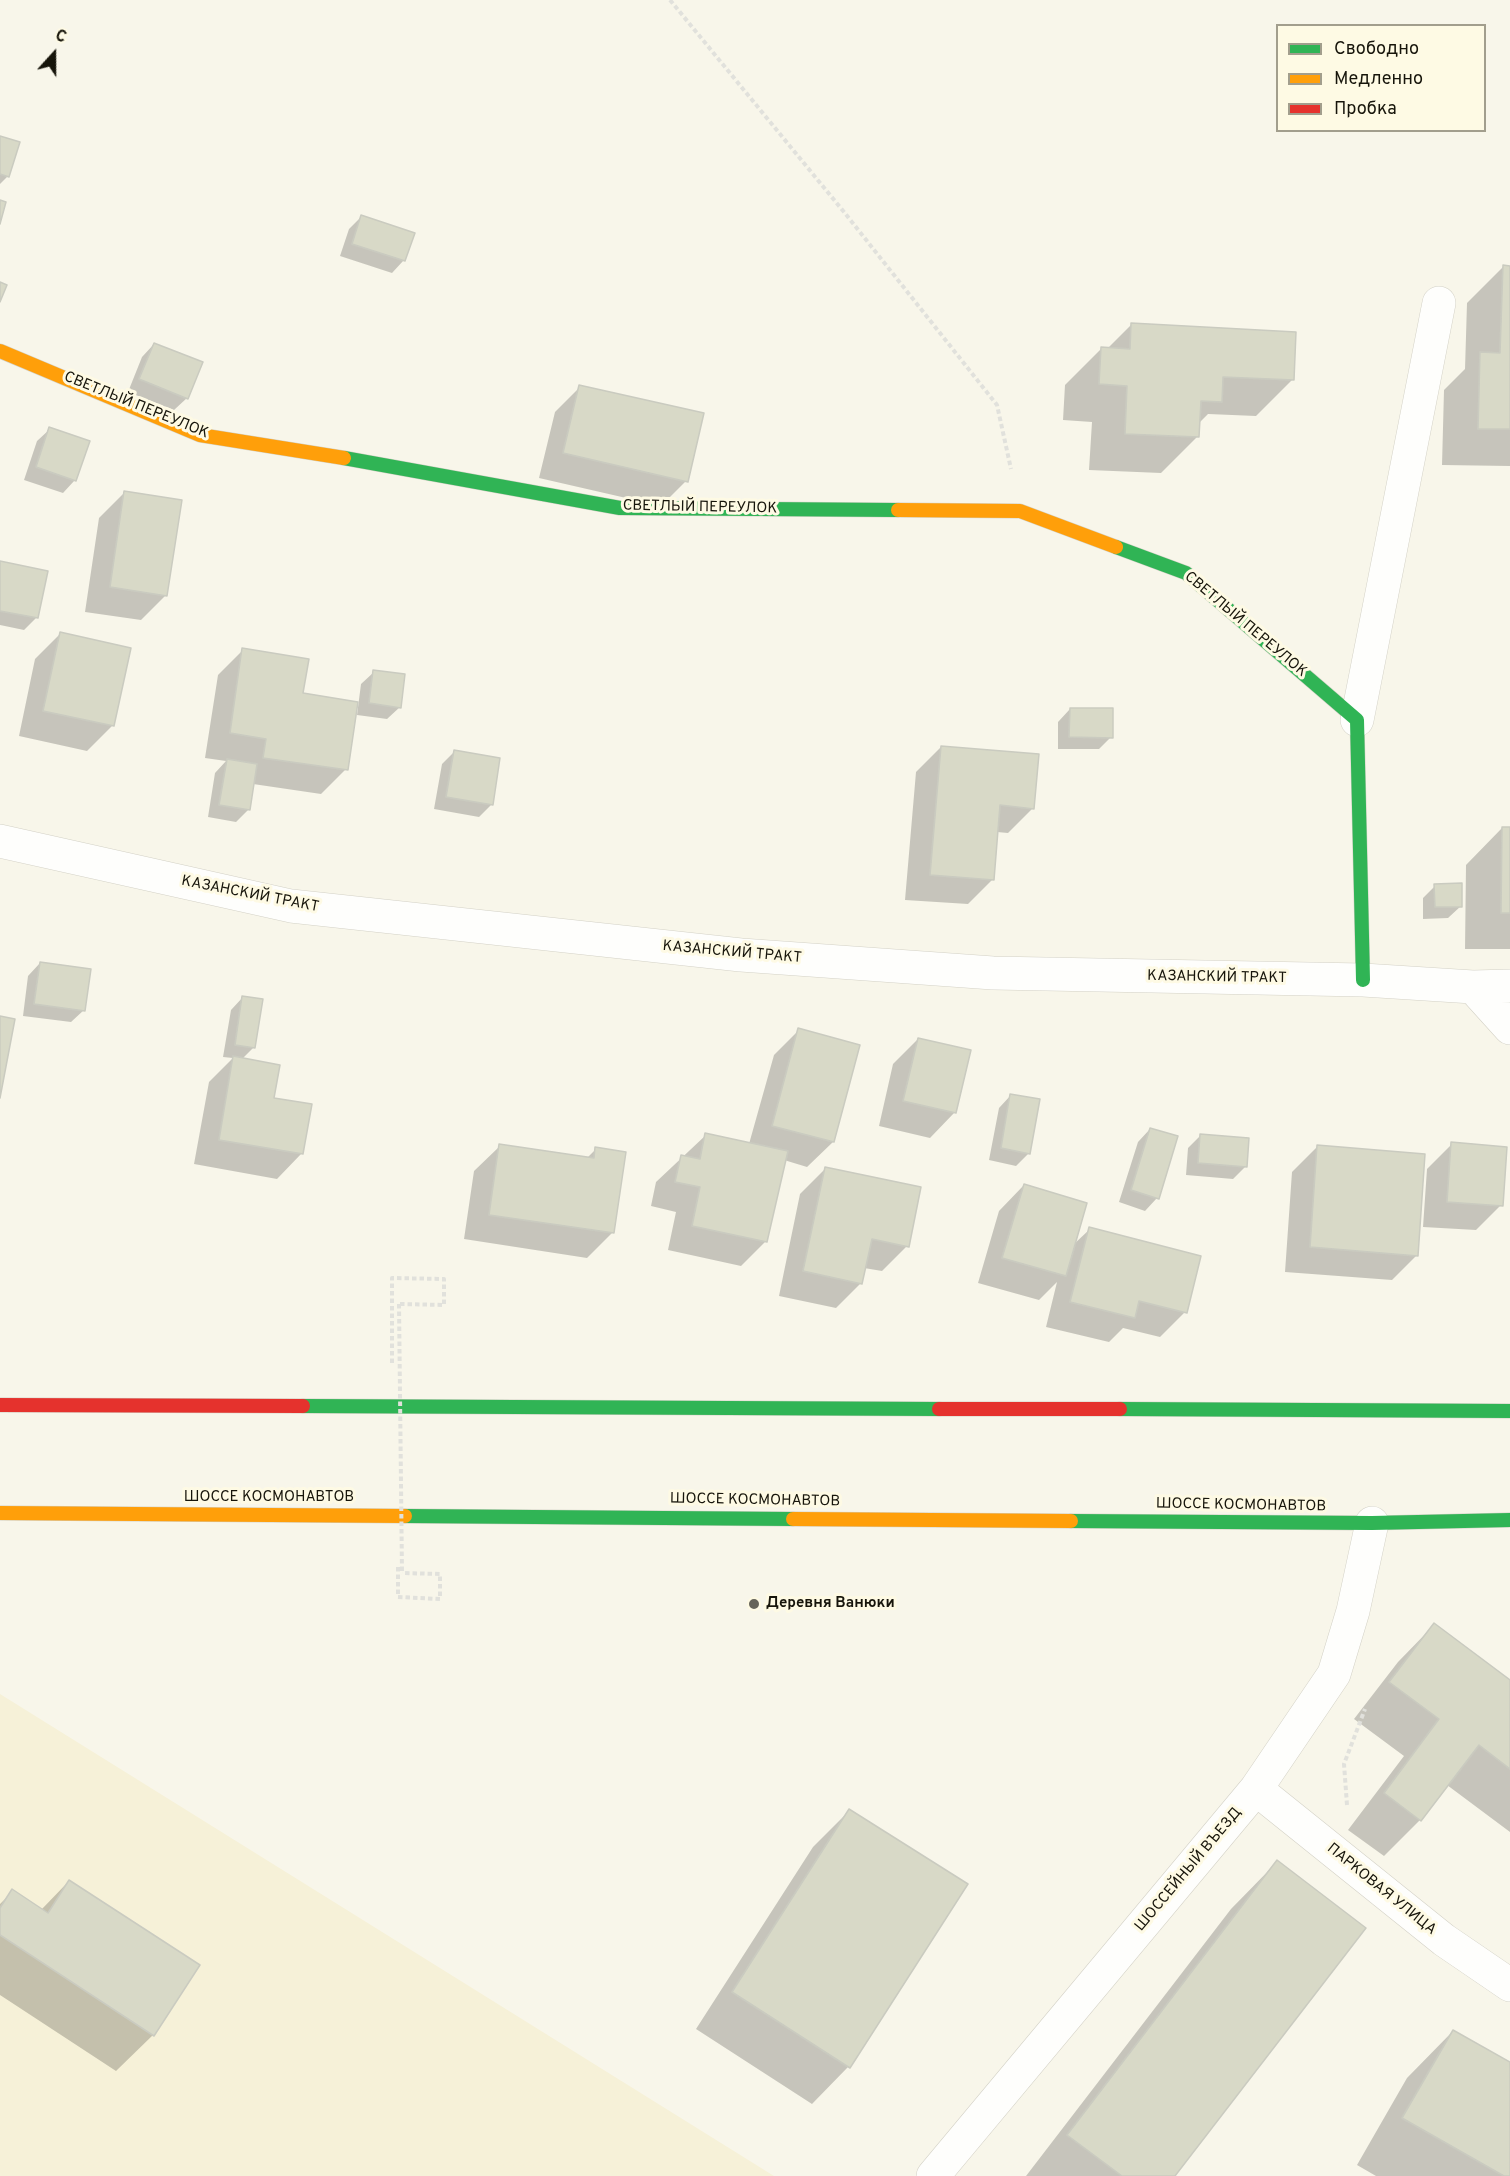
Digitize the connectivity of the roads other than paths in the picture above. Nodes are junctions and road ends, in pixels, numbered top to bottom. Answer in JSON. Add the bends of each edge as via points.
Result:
{"nodes":[{"id":1,"x":1438,"y":303,"type":"dead end"},
{"id":2,"x":0,"y":351,"type":"edge"},
{"id":3,"x":1357,"y":720,"type":"junction"},
{"id":4,"x":0,"y":841,"type":"edge"},
{"id":5,"x":1363,"y":980,"type":"junction"},
{"id":6,"x":1510,"y":986,"type":"edge"},
{"id":7,"x":1473,"y":987,"type":"junction"},
{"id":8,"x":1510,"y":1028,"type":"edge"},
{"id":9,"x":0,"y":1405,"type":"edge"},
{"id":10,"x":1510,"y":1411,"type":"edge"},
{"id":11,"x":0,"y":1513,"type":"edge"},
{"id":12,"x":1510,"y":1520,"type":"edge"},
{"id":13,"x":1372,"y":1523,"type":"junction"},
{"id":14,"x":1256,"y":1790,"type":"junction"},
{"id":15,"x":1510,"y":1985,"type":"edge"},
{"id":16,"x":933,"y":2176,"type":"edge"}],
"edges":[{"from":1,"to":3,"type":"street"},
{"from":2,"to":3,"type":"main road","name":"СВЕТЛЫЙ ПЕРЕУЛОК","via":[[200,435],[620,508],[1020,511],[1186,573]]},
{"from":3,"to":5,"type":"main road"},
{"from":4,"to":5,"type":"street","name":"КАЗАНСКИЙ ТРАКТ","via":[[291,906],[729,954],[993,973]]},
{"from":5,"to":7,"type":"street","name":"КАЗАНСКИЙ ТРАКТ"},
{"from":6,"to":7,"type":"street","name":"КАЗАНСКИЙ ТРАКТ"},
{"from":7,"to":8,"type":"street"},
{"from":9,"to":10,"type":"main road"},
{"from":11,"to":13,"type":"main road","name":"ШОССЕ КОСМОНАВТОВ"},
{"from":12,"to":13,"type":"main road","name":"ШОССЕ КОСМОНАВТОВ"},
{"from":13,"to":14,"type":"street","name":"ШОССЕЙНЫЙ ВЪЕЗД","via":[[1353,1611],[1334,1674]]},
{"from":14,"to":15,"type":"street","name":"ПАРКОВАЯ УЛИЦА","via":[[1444,1940]]},
{"from":14,"to":16,"type":"street","name":"ШОССЕЙНЫЙ ВЪЕЗД"}]}
